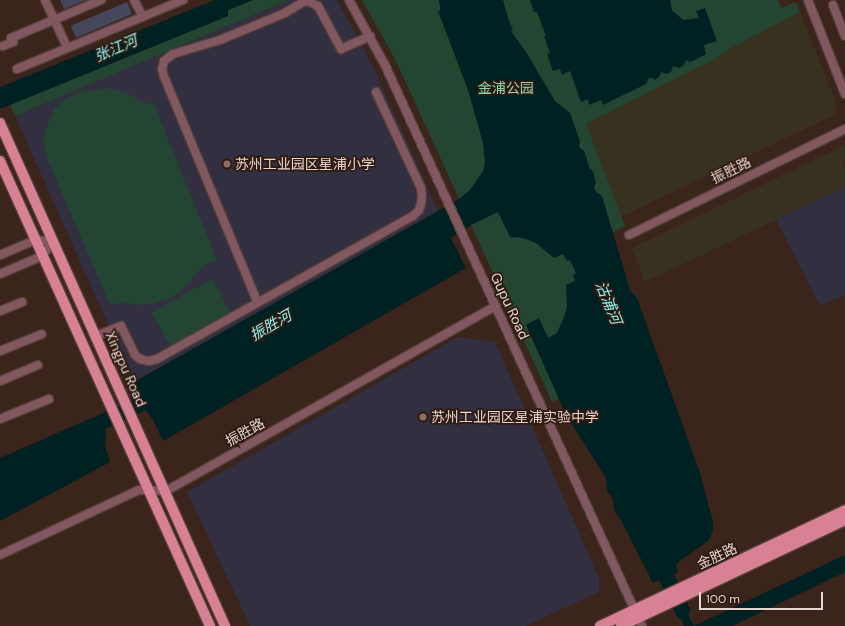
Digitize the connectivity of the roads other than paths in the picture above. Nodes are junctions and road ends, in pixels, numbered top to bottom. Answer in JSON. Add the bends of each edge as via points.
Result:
{"nodes":[{"id":1,"x":45,"y":0,"type":"edge"},
{"id":2,"x":101,"y":0,"type":"edge"},
{"id":3,"x":134,"y":0,"type":"edge"},
{"id":4,"x":183,"y":0,"type":"edge"},
{"id":5,"x":350,"y":0,"type":"edge"},
{"id":6,"x":808,"y":0,"type":"edge"},
{"id":7,"x":833,"y":5,"type":"dead end"},
{"id":8,"x":143,"y":17,"type":"junction"},
{"id":9,"x":54,"y":20,"type":"junction"},
{"id":10,"x":370,"y":36,"type":"junction"},
{"id":11,"x":845,"y":36,"type":"edge"},
{"id":12,"x":3,"y":46,"type":"dead end"},
{"id":13,"x":67,"y":48,"type":"junction"},
{"id":14,"x":17,"y":69,"type":"dead end"},
{"id":15,"x":376,"y":92,"type":"dead end"},
{"id":16,"x":845,"y":94,"type":"edge"},
{"id":17,"x":0,"y":123,"type":"edge"},
{"id":18,"x":845,"y":129,"type":"edge"},
{"id":19,"x":0,"y":161,"type":"edge"},
{"id":20,"x":629,"y":235,"type":"dead end"},
{"id":21,"x":35,"y":240,"type":"junction"},
{"id":22,"x":53,"y":242,"type":"junction"},
{"id":23,"x":0,"y":255,"type":"edge"},
{"id":24,"x":42,"y":256,"type":"junction"},
{"id":25,"x":0,"y":274,"type":"edge"},
{"id":26,"x":257,"y":301,"type":"junction"},
{"id":27,"x":22,"y":302,"type":"dead end"},
{"id":28,"x":495,"y":306,"type":"junction"},
{"id":29,"x":0,"y":311,"type":"edge"},
{"id":30,"x":42,"y":334,"type":"dead end"},
{"id":31,"x":96,"y":336,"type":"junction"},
{"id":32,"x":0,"y":352,"type":"edge"},
{"id":33,"x":38,"y":365,"type":"dead end"},
{"id":34,"x":0,"y":381,"type":"edge"},
{"id":35,"x":49,"y":399,"type":"dead end"},
{"id":36,"x":0,"y":419,"type":"edge"},
{"id":37,"x":149,"y":490,"type":"junction"},
{"id":38,"x":166,"y":491,"type":"junction"},
{"id":39,"x":845,"y":510,"type":"edge"},
{"id":40,"x":845,"y":520,"type":"edge"},
{"id":41,"x":0,"y":555,"type":"edge"},
{"id":42,"x":688,"y":589,"type":"junction"},
{"id":43,"x":638,"y":618,"type":"edge"},
{"id":44,"x":210,"y":626,"type":"edge"},
{"id":45,"x":225,"y":626,"type":"edge"},
{"id":46,"x":600,"y":626,"type":"edge"},
{"id":47,"x":621,"y":626,"type":"edge"}],
"edges":[{"from":1,"to":9,"type":"street"},
{"from":2,"to":9,"type":"street"},
{"from":3,"to":8,"type":"street"},
{"from":4,"to":8,"type":"street"},
{"from":5,"to":10,"type":"street","name":"Gupu Road"},
{"from":6,"to":16,"type":"street"},
{"from":7,"to":11,"type":"street"},
{"from":8,"to":13,"type":"street"},
{"from":9,"to":12,"type":"street","via":[[11,38],[13,42]]},
{"from":9,"to":13,"type":"street"},
{"from":10,"to":26,"type":"street","via":[[341,49],[318,6],[303,2],[285,14],[220,40],[173,54],[164,61],[164,78]]},
{"from":10,"to":28,"type":"street","name":"Gupu Road"},
{"from":13,"to":14,"type":"street"},
{"from":15,"to":26,"type":"street","via":[[421,188],[419,210],[413,216]]},
{"from":17,"to":22,"type":"main road","name":"Xingpu Road"},
{"from":18,"to":20,"type":"street","name":"振胜路"},
{"from":19,"to":21,"type":"main road","name":"Xingpu Road"},
{"from":21,"to":22,"type":"street"},
{"from":21,"to":23,"type":"street"},
{"from":21,"to":24,"type":"main road","name":"Xingpu Road"},
{"from":22,"to":24,"type":"street"},
{"from":22,"to":31,"type":"main road","name":"Xingpu Road"},
{"from":24,"to":25,"type":"street"},
{"from":24,"to":37,"type":"main road","name":"Xingpu Road"},
{"from":26,"to":31,"type":"street","via":[[149,361],[140,360],[135,355],[121,326]]},
{"from":27,"to":29,"type":"street"},
{"from":28,"to":38,"type":"street","name":"振胜路"},
{"from":28,"to":43,"type":"street","name":"Gupu Road"},
{"from":30,"to":32,"type":"street"},
{"from":31,"to":38,"type":"main road","name":"Xingpu Road"},
{"from":33,"to":34,"type":"street"},
{"from":35,"to":36,"type":"street"},
{"from":37,"to":38,"type":"street"},
{"from":37,"to":41,"type":"street","via":[[139,490]]},
{"from":37,"to":44,"type":"main road","name":"Xingpu Road"},
{"from":38,"to":45,"type":"main road","name":"Xingpu Road"},
{"from":39,"to":42,"type":"main road","name":"金胜路"},
{"from":40,"to":42,"type":"main road","name":"金胜路"},
{"from":42,"to":43,"type":"main road","name":"金胜路"},
{"from":43,"to":46,"type":"main road","name":"金胜路"},
{"from":43,"to":47,"type":"main road","name":"金胜路"}]}
